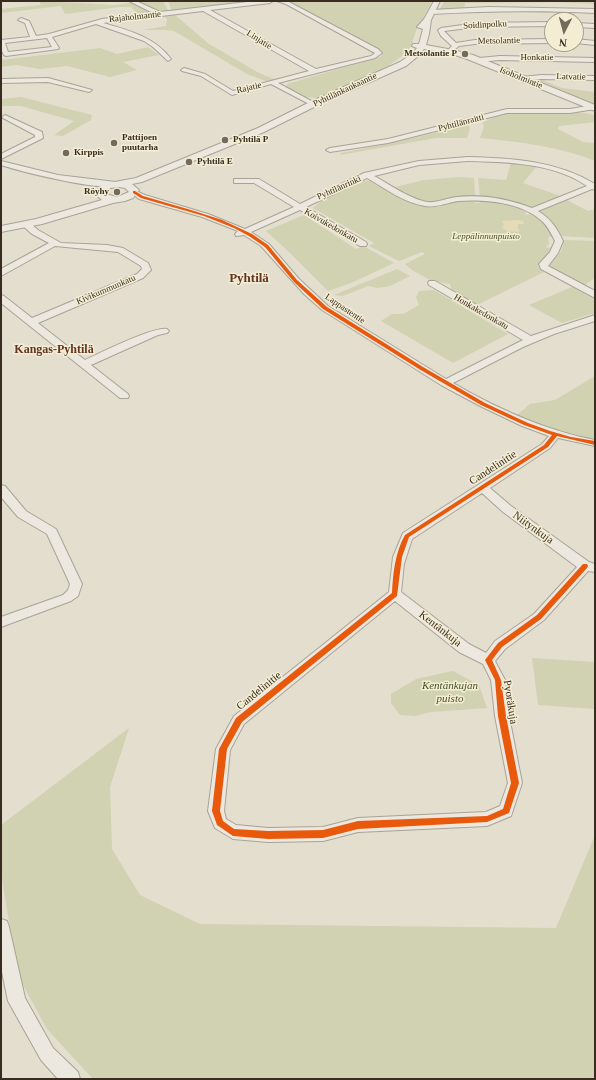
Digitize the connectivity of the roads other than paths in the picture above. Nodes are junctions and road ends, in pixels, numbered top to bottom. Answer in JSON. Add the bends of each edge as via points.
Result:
{"nodes":[{"id":1,"x":132,"y":1,"type":"edge"},
{"id":2,"x":270,"y":1,"type":"edge"},
{"id":3,"x":280,"y":1,"type":"edge"},
{"id":4,"x":437,"y":1,"type":"edge"},
{"id":5,"x":204,"y":9,"type":"junction"},
{"id":6,"x":431,"y":12,"type":"junction"},
{"id":7,"x":595,"y":12,"type":"edge"},
{"id":8,"x":160,"y":14,"type":"junction"},
{"id":9,"x":21,"y":20,"type":"dead end"},
{"id":10,"x":95,"y":22,"type":"junction"},
{"id":11,"x":544,"y":24,"type":"edge"},
{"id":12,"x":584,"y":25,"type":"edge"},
{"id":13,"x":595,"y":26,"type":"edge"},
{"id":14,"x":49,"y":36,"type":"junction"},
{"id":15,"x":34,"y":38,"type":"junction"},
{"id":16,"x":544,"y":41,"type":"edge"},
{"id":17,"x":1,"y":42,"type":"edge"},
{"id":18,"x":584,"y":42,"type":"edge"},
{"id":19,"x":595,"y":43,"type":"edge"},
{"id":20,"x":418,"y":47,"type":"junction"},
{"id":21,"x":450,"y":49,"type":"junction"},
{"id":22,"x":168,"y":59,"type":"dead end"},
{"id":23,"x":479,"y":60,"type":"junction"},
{"id":24,"x":595,"y":60,"type":"edge"},
{"id":25,"x":184,"y":70,"type":"dead end"},
{"id":26,"x":314,"y":71,"type":"junction"},
{"id":27,"x":595,"y":78,"type":"edge"},
{"id":28,"x":524,"y":79,"type":"junction"},
{"id":29,"x":1,"y":81,"type":"edge"},
{"id":30,"x":272,"y":82,"type":"junction"},
{"id":31,"x":88,"y":90,"type":"dead end"},
{"id":32,"x":309,"y":106,"type":"junction"},
{"id":33,"x":594,"y":108,"type":"edge"},
{"id":34,"x":6,"y":117,"type":"dead end"},
{"id":35,"x":330,"y":150,"type":"dead end"},
{"id":36,"x":1,"y":157,"type":"edge"},
{"id":37,"x":1,"y":163,"type":"edge"},
{"id":38,"x":164,"y":169,"type":"junction"},
{"id":39,"x":367,"y":175,"type":"junction"},
{"id":40,"x":50,"y":176,"type":"junction"},
{"id":41,"x":237,"y":181,"type":"dead end"},
{"id":42,"x":119,"y":184,"type":"junction"},
{"id":43,"x":594,"y":187,"type":"edge"},
{"id":44,"x":134,"y":192,"type":"junction"},
{"id":45,"x":100,"y":193,"type":"junction"},
{"id":46,"x":114,"y":200,"type":"junction"},
{"id":47,"x":299,"y":207,"type":"junction"},
{"id":48,"x":532,"y":211,"type":"junction"},
{"id":49,"x":64,"y":214,"type":"junction"},
{"id":50,"x":38,"y":222,"type":"junction"},
{"id":51,"x":26,"y":224,"type":"junction"},
{"id":52,"x":1,"y":229,"type":"edge"},
{"id":53,"x":241,"y":233,"type":"junction"},
{"id":54,"x":52,"y":241,"type":"junction"},
{"id":55,"x":363,"y":244,"type":"dead end"},
{"id":56,"x":1,"y":273,"type":"edge"},
{"id":57,"x":432,"y":283,"type":"dead end"},
{"id":58,"x":595,"y":295,"type":"edge"},
{"id":59,"x":1,"y":298,"type":"edge"},
{"id":60,"x":595,"y":318,"type":"edge"},
{"id":61,"x":31,"y":322,"type":"junction"},
{"id":62,"x":164,"y":331,"type":"dead end"},
{"id":63,"x":530,"y":340,"type":"junction"},
{"id":64,"x":84,"y":364,"type":"junction"},
{"id":65,"x":445,"y":383,"type":"junction"},
{"id":66,"x":124,"y":396,"type":"dead end"},
{"id":67,"x":556,"y":434,"type":"junction"},
{"id":68,"x":595,"y":443,"type":"edge"},
{"id":69,"x":482,"y":487,"type":"junction"},
{"id":70,"x":1,"y":489,"type":"edge"},
{"id":71,"x":590,"y":567,"type":"edge"},
{"id":72,"x":395,"y":594,"type":"junction"},
{"id":73,"x":1,"y":622,"type":"edge"},
{"id":74,"x":488,"y":660,"type":"junction"},
{"id":75,"x":506,"y":811,"type":"joint"},
{"id":76,"x":1,"y":927,"type":"edge"},
{"id":77,"x":71,"y":1079,"type":"edge"}],
"edges":[{"from":1,"to":8,"type":"street"},
{"from":2,"to":5,"type":"street","name":"Rajaholmantie"},
{"from":3,"to":26,"type":"street","via":[[378,52],[373,57]]},
{"from":4,"to":6,"type":"street"},
{"from":5,"to":8,"type":"street","name":"Rajaholmantie"},
{"from":5,"to":26,"type":"street","name":"Linjatie"},
{"from":6,"to":7,"type":"street","via":[[528,9]]},
{"from":6,"to":20,"type":"street"},
{"from":8,"to":10,"type":"street","name":"Rajaholmantie"},
{"from":9,"to":15,"type":"street","via":[[27,22]]},
{"from":10,"to":14,"type":"street","name":"Rajaholmantie"},
{"from":10,"to":22,"type":"street","via":[[139,36],[164,52]]},
{"from":11,"to":21,"type":"street","name":"Soidinpolku","via":[[484,24],[441,30],[453,42]]},
{"from":12,"to":13,"type":"street"},
{"from":14,"to":15,"type":"street","name":"Rajaholmantie"},
{"from":14,"to":17,"type":"street","via":[[56,48],[6,54]]},
{"from":15,"to":17,"type":"street","name":"Rajaholmantie"},
{"from":16,"to":21,"type":"street","name":"Metsolantie","via":[[486,41],[465,43]]},
{"from":18,"to":19,"type":"street"},
{"from":20,"to":21,"type":"street","name":"Isoholmintie"},
{"from":20,"to":32,"type":"street","name":"Pyhtilänkankaantie","via":[[409,61]]},
{"from":21,"to":23,"type":"street","name":"Isoholmintie"},
{"from":23,"to":24,"type":"street","name":"Honkatie"},
{"from":23,"to":28,"type":"street","name":"Isoholmintie"},
{"from":25,"to":30,"type":"street","name":"Rajatie","via":[[203,75],[232,92]]},
{"from":26,"to":30,"type":"street"},
{"from":27,"to":28,"type":"street","name":"Latvatie"},
{"from":28,"to":33,"type":"street","name":"Isoholmintie"},
{"from":29,"to":31,"type":"street","via":[[48,80]]},
{"from":30,"to":32,"type":"street","name":"Rajatie"},
{"from":32,"to":38,"type":"street","name":"Pyhtilänkankaantie","via":[[272,125]]},
{"from":33,"to":35,"type":"street","name":"Pyhtilänraitti","via":[[574,111],[507,111],[388,141]]},
{"from":34,"to":36,"type":"street","via":[[39,134],[39,138]]},
{"from":37,"to":40,"type":"street"},
{"from":38,"to":42,"type":"street","name":"Pyhtilänkankaantie","via":[[136,181]]},
{"from":38,"to":44,"type":"street","name":"Pyhtilänkankaantie","via":[[142,183]]},
{"from":39,"to":43,"type":"street","name":"Pyhtilänrinki","via":[[410,164],[445,160],[501,160],[560,171],[583,179]]},
{"from":39,"to":47,"type":"street","name":"Pyhtilänrinki"},
{"from":39,"to":48,"type":"street","via":[[424,204],[457,199],[482,199],[510,203]]},
{"from":40,"to":42,"type":"street","via":[[89,183]]},
{"from":40,"to":45,"type":"street","via":[[88,186]]},
{"from":41,"to":47,"type":"street","name":"Koivukedonkatu","via":[[256,181]]},
{"from":42,"to":44,"type":"street","via":[[130,186]]},
{"from":42,"to":45,"type":"street","name":"Pyhtilänkankaantie","via":[[104,187]]},
{"from":43,"to":48,"type":"street"},
{"from":44,"to":46,"type":"street","name":"Pyhtilänkankaantie","via":[[128,197]]},
{"from":44,"to":53,"type":"street","name":"Lappastentie","via":[[142,197],[222,221]]},
{"from":45,"to":46,"type":"street","via":[[103,197]]},
{"from":45,"to":49,"type":"street","via":[[90,202]]},
{"from":46,"to":49,"type":"street"},
{"from":46,"to":53,"type":"street","name":"Lappastentie","via":[[137,201]]},
{"from":47,"to":53,"type":"street","name":"Pyhtilänrinki"},
{"from":47,"to":55,"type":"street","name":"Koivukedonkatu"},
{"from":48,"to":58,"type":"street","via":[[552,226],[559,241],[554,253],[543,264],[544,267]]},
{"from":49,"to":50,"type":"street"},
{"from":50,"to":51,"type":"street"},
{"from":50,"to":54,"type":"street"},
{"from":51,"to":52,"type":"street"},
{"from":51,"to":54,"type":"street","name":"Kivikummunkatu"},
{"from":53,"to":65,"type":"street","name":"Lappastentie","via":[[279,262],[310,296],[326,308]]},
{"from":54,"to":56,"type":"street"},
{"from":54,"to":61,"type":"street","name":"Kivikummunkatu","via":[[120,250],[145,265],[147,270],[140,276]]},
{"from":57,"to":63,"type":"street","name":"Honkakedonkatu"},
{"from":59,"to":61,"type":"street"},
{"from":60,"to":63,"type":"street"},
{"from":61,"to":64,"type":"street"},
{"from":62,"to":64,"type":"street"},
{"from":63,"to":65,"type":"street"},
{"from":64,"to":66,"type":"street"},
{"from":65,"to":67,"type":"street","name":"Lappastentie","via":[[488,408]]},
{"from":67,"to":68,"type":"street","name":"Lappastentie"},
{"from":67,"to":69,"type":"street","name":"Candelinitie","via":[[546,446]]},
{"from":69,"to":71,"type":"street","name":"Niitynkuja","via":[[507,509]]},
{"from":69,"to":72,"type":"street","name":"Candelinitie","via":[[407,536],[396,567]]},
{"from":70,"to":73,"type":"street","via":[[22,514],[52,532],[76,584],[72,595],[67,598]]},
{"from":71,"to":74,"type":"street","via":[[539,617],[500,645]]},
{"from":72,"to":74,"type":"street","name":"Kentänkuja","via":[[464,648]]},
{"from":72,"to":75,"type":"street","name":"Candelinitie","via":[[239,720],[223,749],[216,811],[220,823],[233,832],[268,835],[322,834],[358,825],[487,819]]},
{"from":74,"to":75,"type":"street","name":"Pyoräkuja","via":[[498,680],[515,783]]},
{"from":76,"to":77,"type":"street","via":[[17,1001],[47,1054]]}]}
